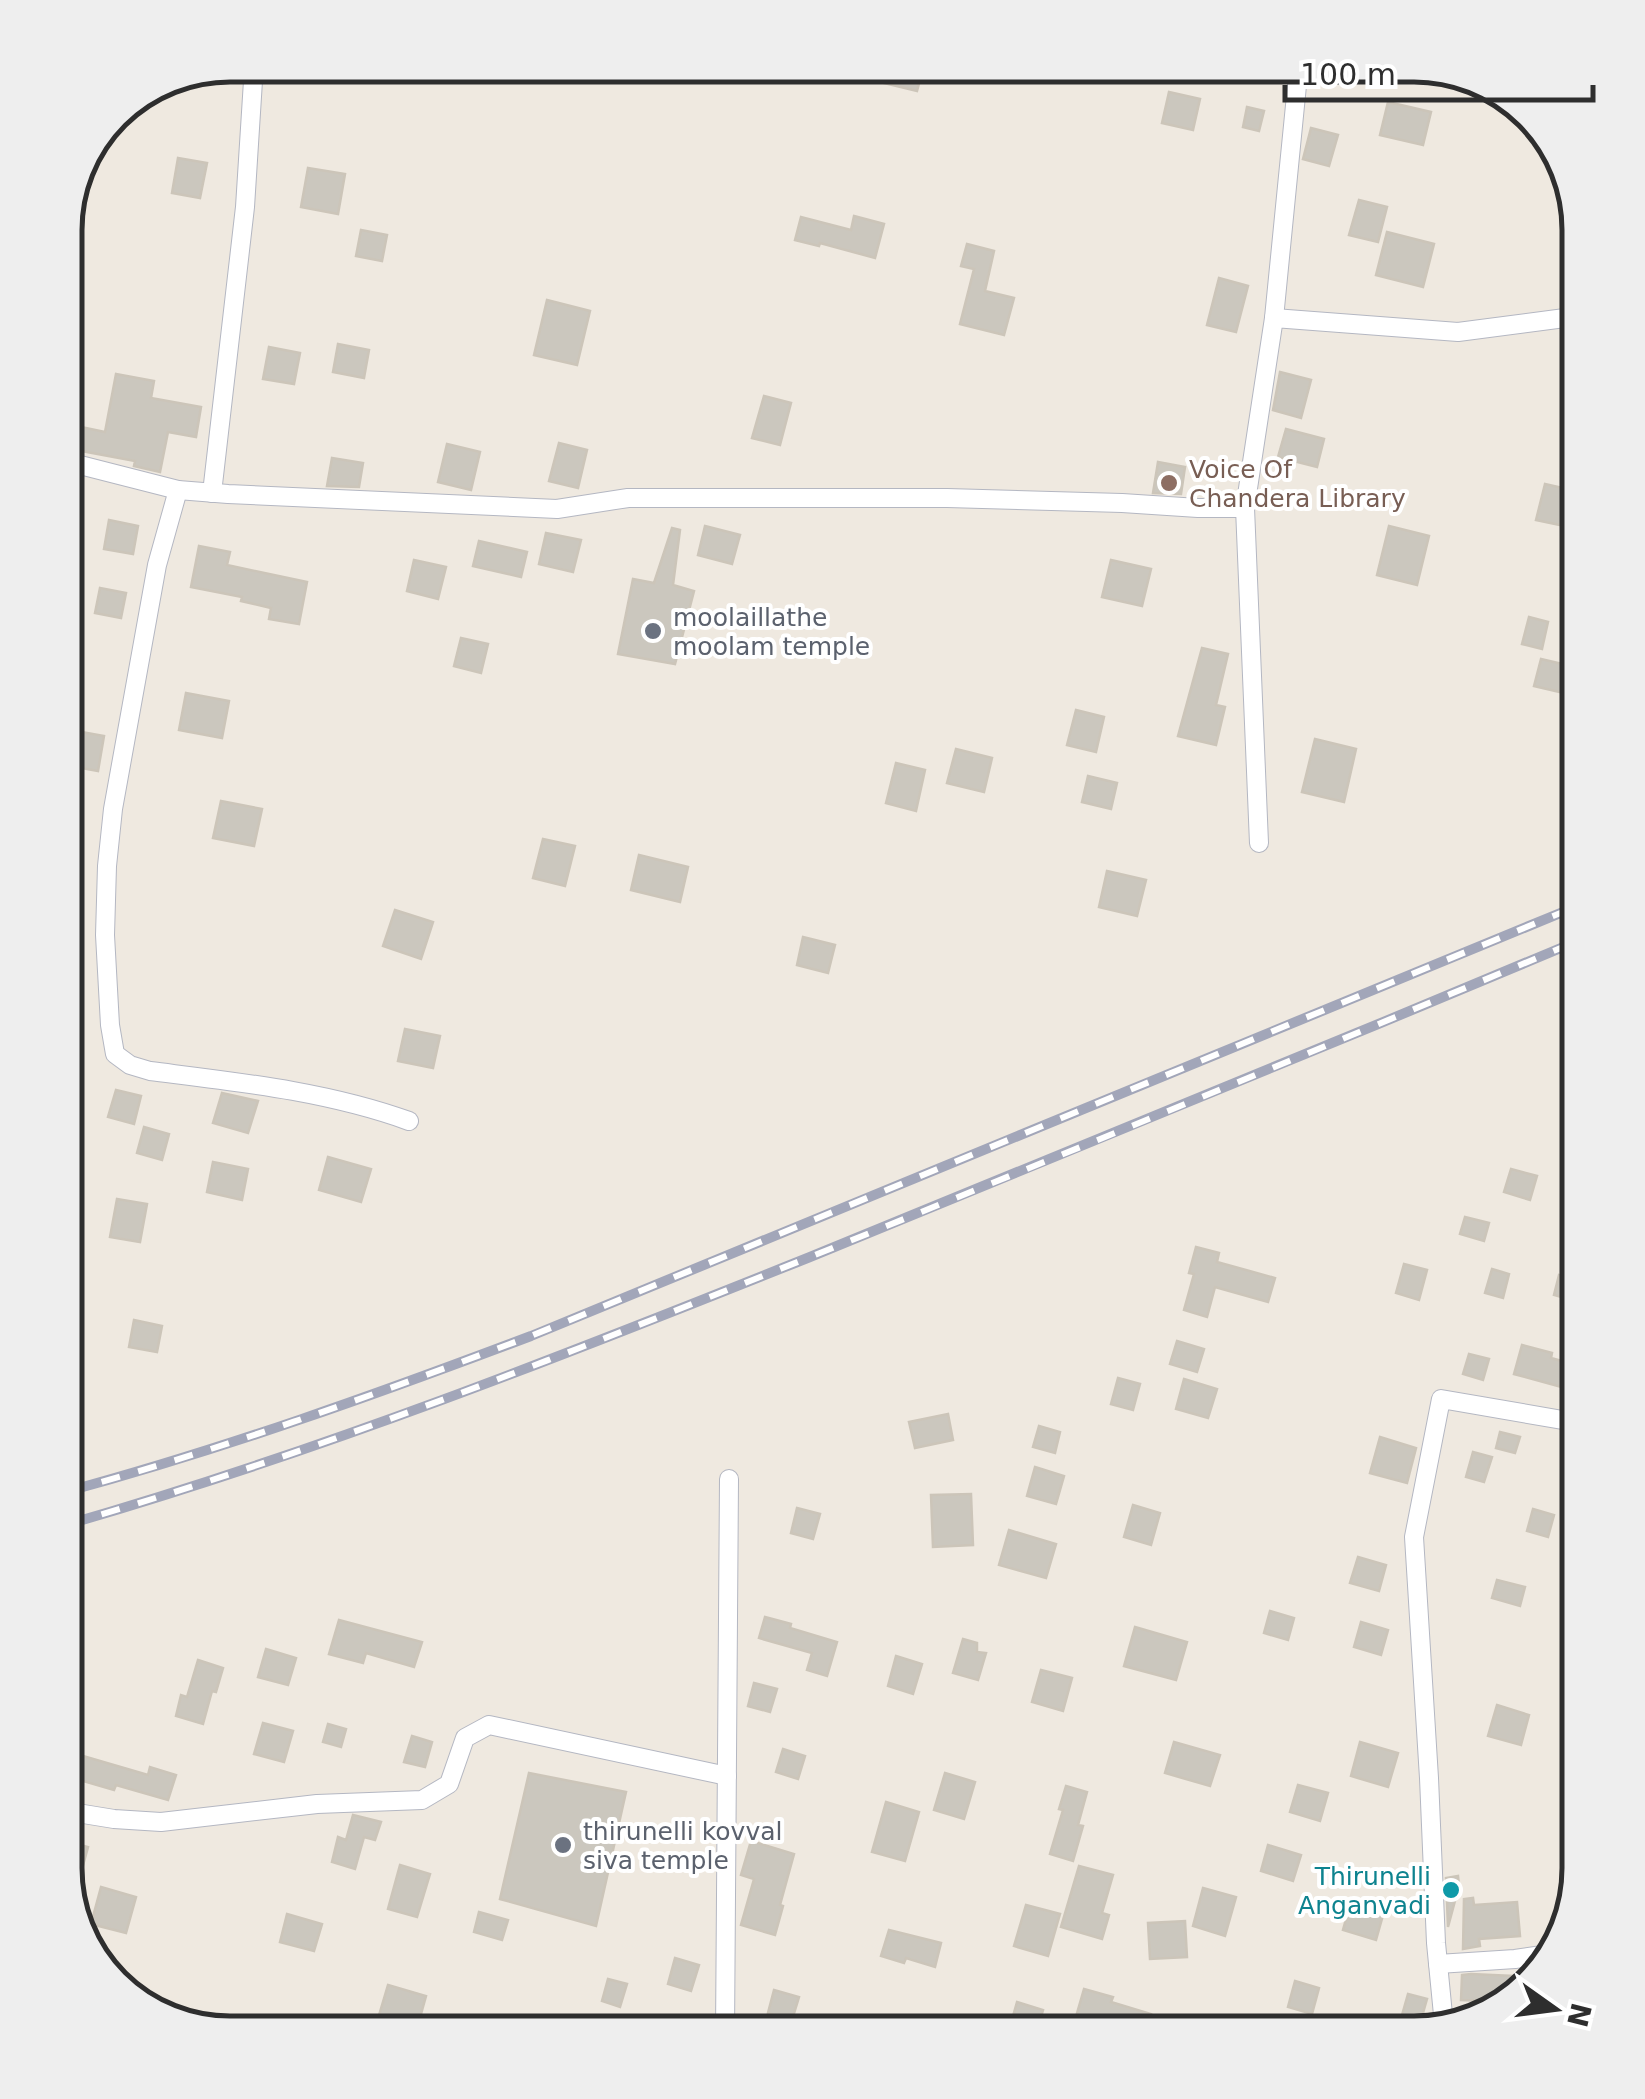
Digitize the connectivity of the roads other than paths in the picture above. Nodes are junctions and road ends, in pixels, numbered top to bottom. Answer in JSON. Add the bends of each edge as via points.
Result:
{"nodes":[{"id":1,"x":253,"y":82,"type":"edge"},
{"id":2,"x":1297,"y":83,"type":"edge"},
{"id":3,"x":1274,"y":318,"type":"junction"},
{"id":4,"x":1562,"y":318,"type":"edge"},
{"id":5,"x":83,"y":466,"type":"edge"},
{"id":6,"x":178,"y":490,"type":"junction"},
{"id":7,"x":212,"y":493,"type":"junction"},
{"id":8,"x":1245,"y":508,"type":"junction"},
{"id":9,"x":1259,"y":843,"type":"dead end"},
{"id":10,"x":409,"y":1121,"type":"dead end"},
{"id":11,"x":1562,"y":1420,"type":"edge"},
{"id":12,"x":728,"y":1479,"type":"dead end"},
{"id":13,"x":728,"y":1776,"type":"junction"},
{"id":14,"x":82,"y":1813,"type":"edge"},
{"id":15,"x":1534,"y":1956,"type":"edge"},
{"id":16,"x":1438,"y":1964,"type":"junction"},
{"id":17,"x":1443,"y":2013,"type":"edge"},
{"id":18,"x":725,"y":2016,"type":"edge"}],
"edges":[{"from":1,"to":7,"type":"street"},
{"from":2,"to":3,"type":"street"},
{"from":3,"to":4,"type":"street","via":[[1458,332]]},
{"from":3,"to":8,"type":"street"},
{"from":5,"to":6,"type":"street"},
{"from":6,"to":7,"type":"street"},
{"from":6,"to":10,"type":"street","via":[[150,600],[113,809],[105,934],[114,1054],[150,1071],[291,1090]]},
{"from":7,"to":8,"type":"street","via":[[556,508],[628,498],[947,498]]},
{"from":8,"to":9,"type":"street"},
{"from":11,"to":16,"type":"street","via":[[1441,1398],[1414,1537]]},
{"from":12,"to":13,"type":"street"},
{"from":13,"to":14,"type":"street","via":[[489,1725],[466,1738],[448,1784],[422,1800],[160,1822]]},
{"from":13,"to":18,"type":"street"},
{"from":15,"to":16,"type":"street"},
{"from":16,"to":17,"type":"street"}]}
